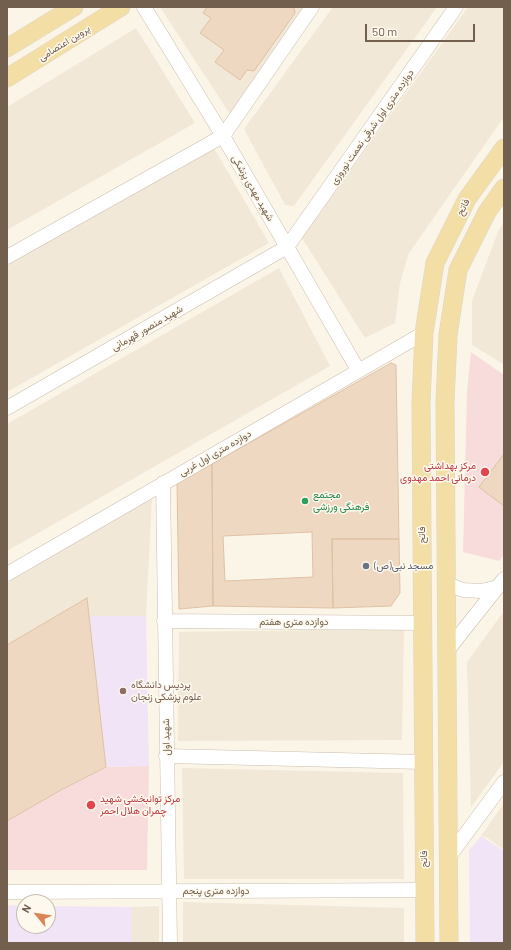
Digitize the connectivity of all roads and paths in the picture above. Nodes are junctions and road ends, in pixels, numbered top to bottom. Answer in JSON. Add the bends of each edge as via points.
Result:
{"nodes":[{"id":1,"x":74,"y":7,"type":"edge"},
{"id":2,"x":121,"y":7,"type":"edge"},
{"id":3,"x":144,"y":7,"type":"edge"},
{"id":4,"x":312,"y":7,"type":"edge"},
{"id":5,"x":456,"y":7,"type":"edge"},
{"id":6,"x":7,"y":48,"type":"edge"},
{"id":7,"x":7,"y":78,"type":"edge"},
{"id":8,"x":223,"y":136,"type":"junction"},
{"id":9,"x":504,"y":148,"type":"edge"},
{"id":10,"x":504,"y":188,"type":"edge"},
{"id":11,"x":287,"y":247,"type":"junction"},
{"id":12,"x":7,"y":257,"type":"edge"},
{"id":13,"x":435,"y":263,"type":"junction"},
{"id":14,"x":458,"y":270,"type":"junction"},
{"id":15,"x":424,"y":332,"type":"junction"},
{"id":16,"x":358,"y":370,"type":"junction"},
{"id":17,"x":7,"y":408,"type":"edge"},
{"id":18,"x":163,"y":483,"type":"junction"},
{"id":19,"x":7,"y":574,"type":"edge"},
{"id":20,"x":501,"y":583,"type":"edge"},
{"id":21,"x":447,"y":584,"type":"junction"},
{"id":22,"x":164,"y":621,"type":"junction"},
{"id":23,"x":423,"y":623,"type":"junction"},
{"id":24,"x":447,"y":651,"type":"junction"},
{"id":25,"x":166,"y":756,"type":"junction"},
{"id":26,"x":424,"y":762,"type":"junction"},
{"id":27,"x":504,"y":782,"type":"edge"},
{"id":28,"x":448,"y":858,"type":"junction"},
{"id":29,"x":424,"y":890,"type":"junction"},
{"id":30,"x":168,"y":891,"type":"junction"},
{"id":31,"x":7,"y":892,"type":"edge"},
{"id":32,"x":170,"y":943,"type":"edge"},
{"id":33,"x":425,"y":943,"type":"edge"},
{"id":34,"x":449,"y":943,"type":"edge"}],
"edges":[{"from":1,"to":6,"type":"main road"},
{"from":2,"to":7,"type":"main road","name":"پروین اعتصامی"},
{"from":3,"to":8,"type":"street","name":"شهید مهدی پزشکی"},
{"from":4,"to":8,"type":"street"},
{"from":5,"to":11,"type":"street","name":"دوازده متری اول شرقی نعمت نوروزی"},
{"from":8,"to":11,"type":"street","name":"شهید مهدی پزشکی"},
{"from":8,"to":12,"type":"street"},
{"from":9,"to":13,"type":"main road","name":"فاتح","via":[[467,199]]},
{"from":10,"to":14,"type":"main road","via":[[487,212]]},
{"from":11,"to":16,"type":"street","name":"شهید مهدی پزشکی"},
{"from":11,"to":17,"type":"street","name":"شهید منصور قهرمانی"},
{"from":13,"to":14,"type":"main road"},
{"from":13,"to":15,"type":"main road","name":"فاتح"},
{"from":14,"to":21,"type":"main road","via":[[448,335],[446,387]]},
{"from":15,"to":16,"type":"street","name":"دوازده متری اول غربی"},
{"from":15,"to":23,"type":"main road","name":"فاتح","via":[[421,402]]},
{"from":16,"to":18,"type":"street","name":"دوازده متری اول غربی"},
{"from":18,"to":19,"type":"street","name":"دوازده متری اول غربی"},
{"from":18,"to":22,"type":"street","name":"شهید اول"},
{"from":20,"to":21,"type":"street","via":[[481,591],[463,590]]},
{"from":20,"to":24,"type":"street"},
{"from":21,"to":24,"type":"main road"},
{"from":22,"to":23,"type":"street","name":"دوازده متری هفتم"},
{"from":22,"to":25,"type":"street","name":"شهید اول"},
{"from":23,"to":26,"type":"main road","name":"فاتح"},
{"from":24,"to":28,"type":"main road"},
{"from":25,"to":26,"type":"street"},
{"from":25,"to":30,"type":"street","name":"شهید اول"},
{"from":26,"to":29,"type":"main road","name":"فاتح"},
{"from":27,"to":28,"type":"street"},
{"from":28,"to":34,"type":"main road"},
{"from":29,"to":30,"type":"street","name":"دوازده متری پنجم"},
{"from":29,"to":33,"type":"main road","name":"فاتح"},
{"from":30,"to":31,"type":"street","name":"دوازده متری پنجم"},
{"from":30,"to":32,"type":"street","name":"شهید اول"}]}
